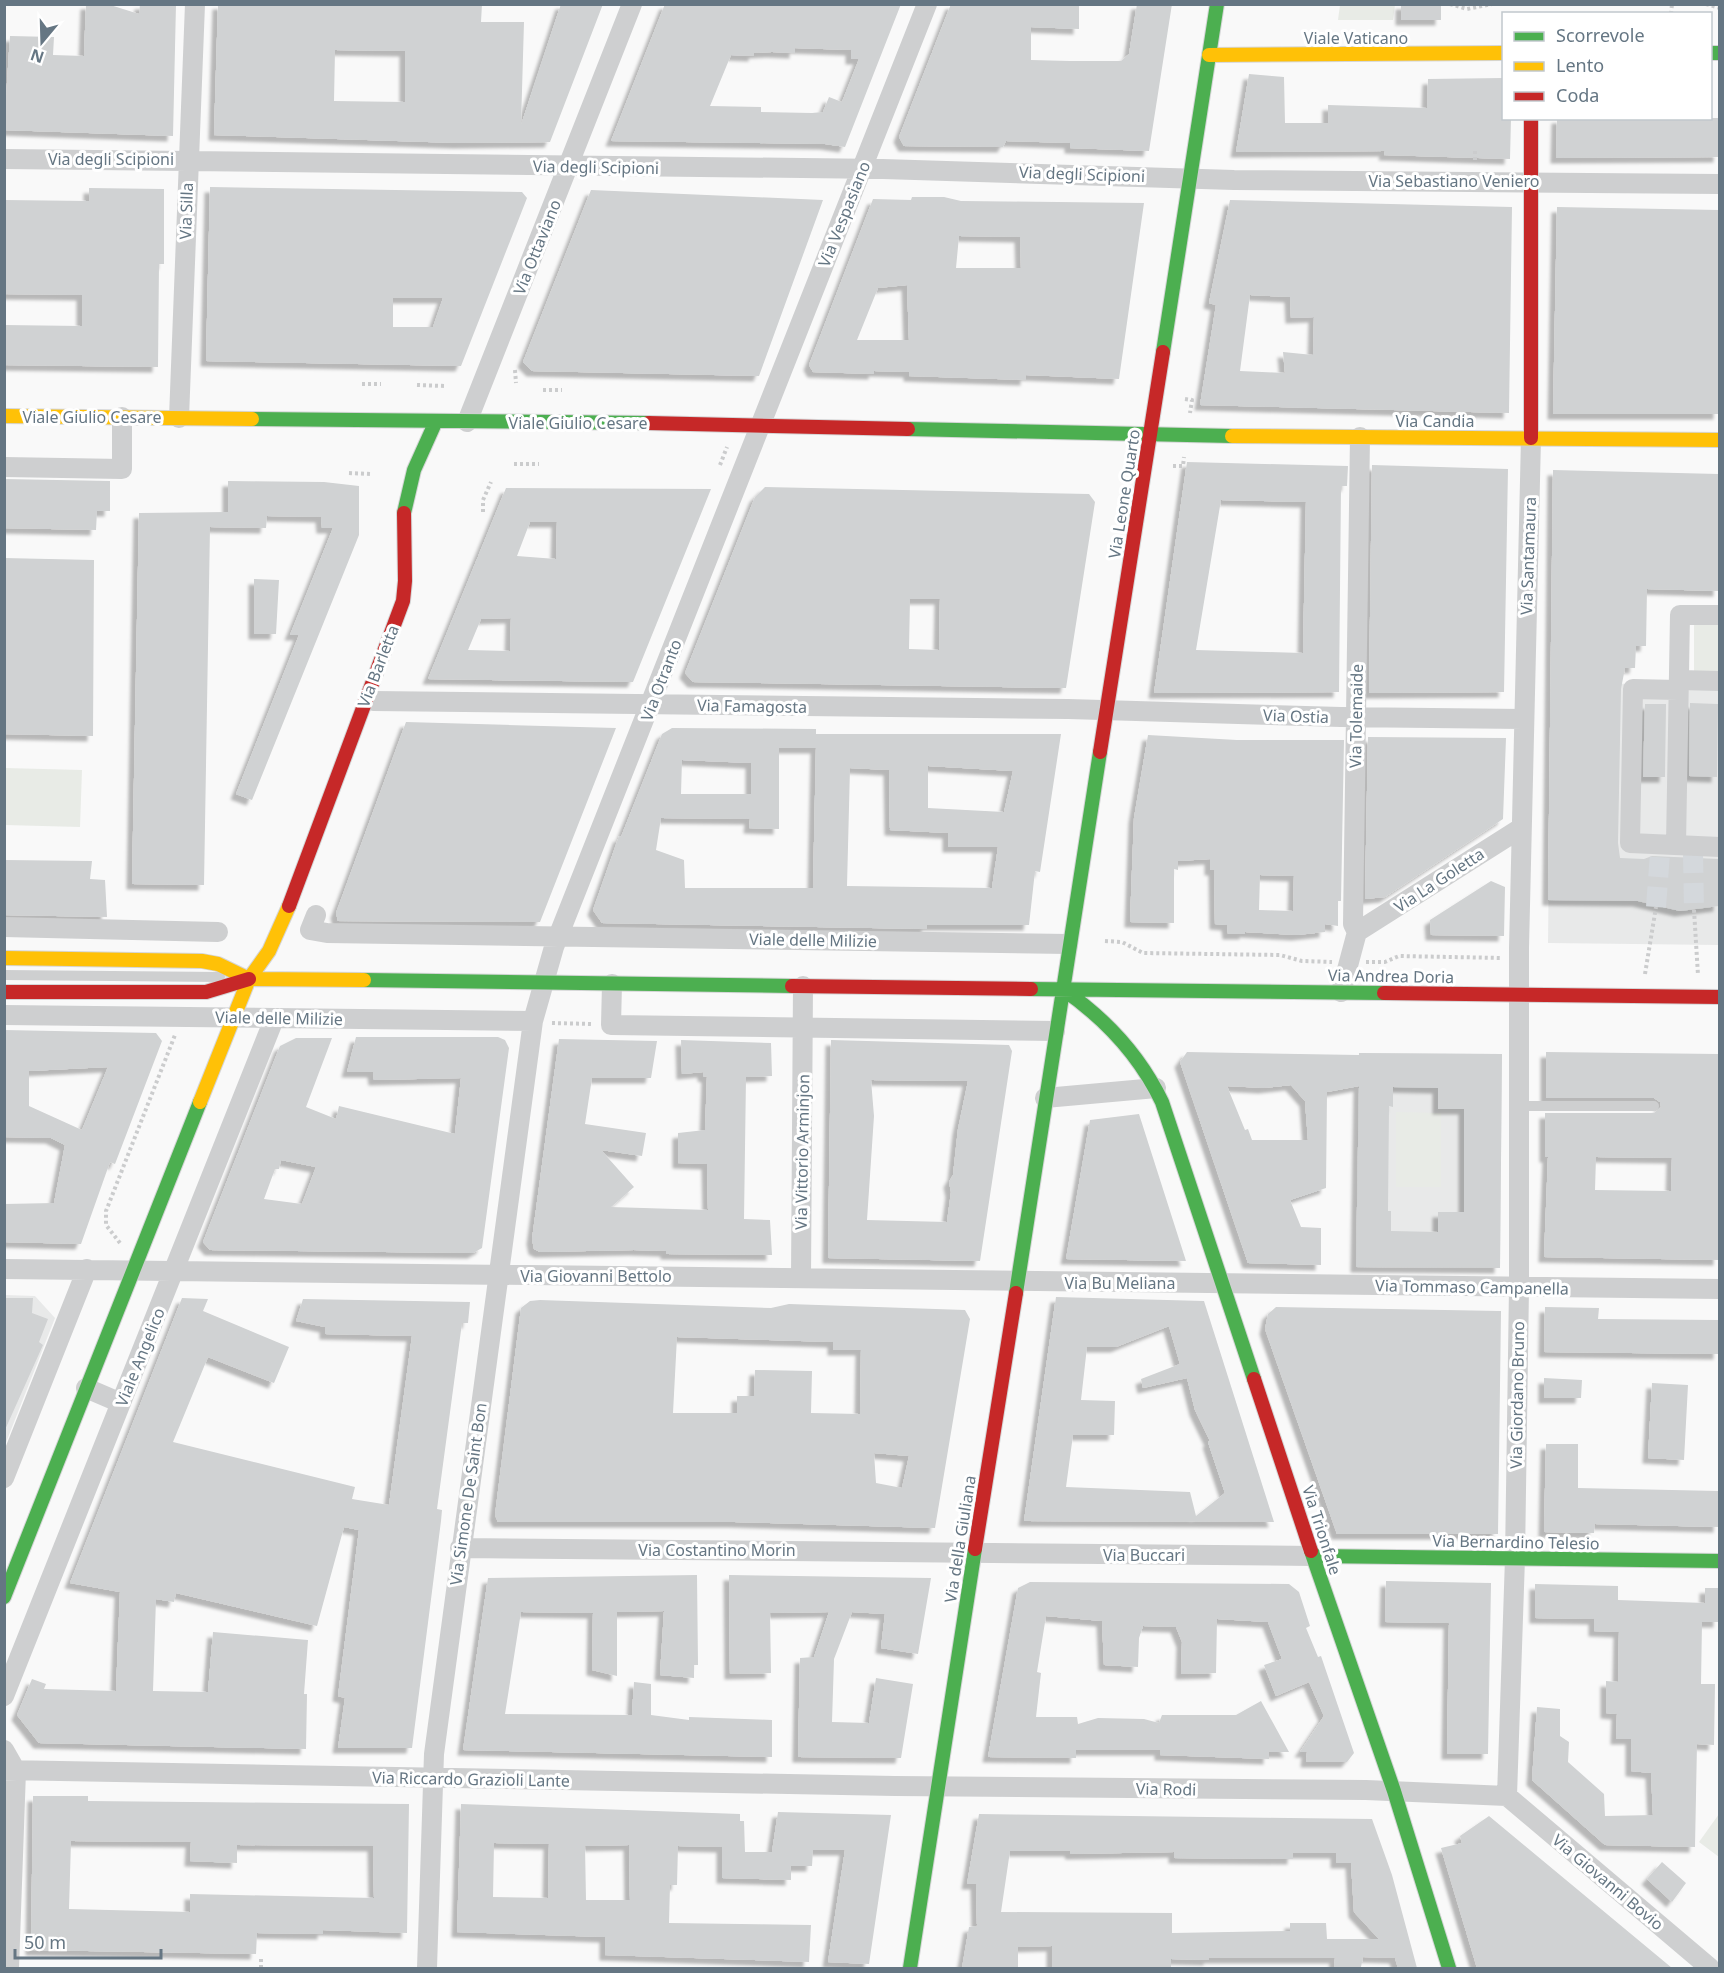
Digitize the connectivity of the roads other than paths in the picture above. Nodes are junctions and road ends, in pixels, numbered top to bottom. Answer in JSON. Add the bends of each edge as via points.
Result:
{"nodes":[{"id":1,"x":195,"y":4,"type":"edge"},
{"id":2,"x":632,"y":4,"type":"edge"},
{"id":3,"x":927,"y":4,"type":"edge"},
{"id":4,"x":1217,"y":4,"type":"edge"},
{"id":5,"x":1502,"y":53,"type":"edge"},
{"id":6,"x":1209,"y":55,"type":"junction"},
{"id":7,"x":1531,"y":120,"type":"edge"},
{"id":8,"x":4,"y":159,"type":"edge"},
{"id":9,"x":188,"y":159,"type":"junction"},
{"id":10,"x":568,"y":166,"type":"junction"},
{"id":11,"x":861,"y":170,"type":"junction"},
{"id":12,"x":1188,"y":178,"type":"junction"},
{"id":13,"x":1530,"y":181,"type":"junction"},
{"id":14,"x":1719,"y":184,"type":"edge"},
{"id":15,"x":4,"y":416,"type":"edge"},
{"id":16,"x":122,"y":417,"type":"junction"},
{"id":17,"x":179,"y":418,"type":"junction"},
{"id":18,"x":436,"y":421,"type":"junction"},
{"id":19,"x":467,"y":422,"type":"junction"},
{"id":20,"x":760,"y":424,"type":"junction"},
{"id":21,"x":1150,"y":435,"type":"junction"},
{"id":22,"x":1360,"y":437,"type":"junction"},
{"id":23,"x":1531,"y":438,"type":"junction"},
{"id":24,"x":1719,"y":440,"type":"edge"},
{"id":25,"x":4,"y":467,"type":"edge"},
{"id":26,"x":1719,"y":615,"type":"edge"},
{"id":27,"x":1719,"y":681,"type":"edge"},
{"id":28,"x":1679,"y":685,"type":"junction"},
{"id":29,"x":373,"y":701,"type":"dead end"},
{"id":30,"x":399,"y":701,"type":"joint"},
{"id":31,"x":652,"y":705,"type":"junction"},
{"id":32,"x":1105,"y":710,"type":"junction"},
{"id":33,"x":1356,"y":717,"type":"junction"},
{"id":34,"x":1523,"y":719,"type":"junction"},
{"id":35,"x":1521,"y":828,"type":"junction"},
{"id":36,"x":1719,"y":847,"type":"edge"},
{"id":37,"x":1676,"y":848,"type":"junction"},
{"id":38,"x":313,"y":923,"type":"dead end"},
{"id":39,"x":4,"y":927,"type":"edge"},
{"id":40,"x":115,"y":928,"type":"junction"},
{"id":41,"x":218,"y":932,"type":"dead end"},
{"id":42,"x":1357,"y":932,"type":"junction"},
{"id":43,"x":559,"y":935,"type":"junction"},
{"id":44,"x":1068,"y":944,"type":"junction"},
{"id":45,"x":4,"y":958,"type":"edge"},
{"id":46,"x":114,"y":960,"type":"junction"},
{"id":47,"x":4,"y":975,"type":"edge"},
{"id":48,"x":249,"y":979,"type":"junction"},
{"id":49,"x":543,"y":983,"type":"junction"},
{"id":50,"x":612,"y":984,"type":"junction"},
{"id":51,"x":803,"y":986,"type":"junction"},
{"id":52,"x":1061,"y":988,"type":"junction"},
{"id":53,"x":4,"y":992,"type":"edge"},
{"id":54,"x":25,"y":992,"type":"junction"},
{"id":55,"x":1341,"y":992,"type":"junction"},
{"id":56,"x":1519,"y":994,"type":"junction"},
{"id":57,"x":1719,"y":997,"type":"edge"},
{"id":58,"x":4,"y":1015,"type":"edge"},
{"id":59,"x":25,"y":1015,"type":"junction"},
{"id":60,"x":234,"y":1018,"type":"junction"},
{"id":61,"x":274,"y":1018,"type":"junction"},
{"id":62,"x":533,"y":1021,"type":"junction"},
{"id":63,"x":803,"y":1027,"type":"junction"},
{"id":64,"x":1054,"y":1031,"type":"junction"},
{"id":65,"x":1159,"y":1095,"type":"junction"},
{"id":66,"x":1044,"y":1106,"type":"junction"},
{"id":67,"x":1520,"y":1106,"type":"junction"},
{"id":68,"x":1654,"y":1106,"type":"dead end"},
{"id":69,"x":4,"y":1269,"type":"edge"},
{"id":70,"x":87,"y":1269,"type":"junction"},
{"id":71,"x":133,"y":1270,"type":"junction"},
{"id":72,"x":174,"y":1270,"type":"junction"},
{"id":73,"x":499,"y":1274,"type":"junction"},
{"id":74,"x":801,"y":1277,"type":"junction"},
{"id":75,"x":1017,"y":1282,"type":"junction"},
{"id":76,"x":1224,"y":1284,"type":"junction"},
{"id":77,"x":1519,"y":1287,"type":"junction"},
{"id":78,"x":1719,"y":1289,"type":"edge"},
{"id":79,"x":86,"y":1388,"type":"junction"},
{"id":80,"x":122,"y":1403,"type":"junction"},
{"id":81,"x":4,"y":1478,"type":"edge"},
{"id":82,"x":460,"y":1548,"type":"junction"},
{"id":83,"x":975,"y":1553,"type":"junction"},
{"id":84,"x":1312,"y":1556,"type":"junction"},
{"id":85,"x":1515,"y":1558,"type":"junction"},
{"id":86,"x":1719,"y":1561,"type":"edge"},
{"id":87,"x":4,"y":1597,"type":"edge"},
{"id":88,"x":12,"y":1653,"type":"edge"},
{"id":89,"x":4,"y":1696,"type":"edge"},
{"id":90,"x":4,"y":1750,"type":"edge"},
{"id":91,"x":10,"y":1771,"type":"edge"},
{"id":92,"x":432,"y":1778,"type":"junction"},
{"id":93,"x":938,"y":1786,"type":"junction"},
{"id":94,"x":1394,"y":1791,"type":"junction"},
{"id":95,"x":1507,"y":1796,"type":"junction"},
{"id":96,"x":1697,"y":1965,"type":"edge"},
{"id":97,"x":9,"y":1968,"type":"edge"},
{"id":98,"x":428,"y":1968,"type":"edge"},
{"id":99,"x":910,"y":1968,"type":"edge"},
{"id":100,"x":1449,"y":1968,"type":"edge"}],
"edges":[{"from":1,"to":9,"type":"street","name":"Via Silla"},
{"from":2,"to":10,"type":"street","name":"Via Ottaviano"},
{"from":3,"to":11,"type":"street","name":"Via Vespasiano"},
{"from":4,"to":6,"type":"street","name":"Via Leone Quarto"},
{"from":5,"to":6,"type":"street","name":"Viale Vaticano"},
{"from":6,"to":12,"type":"street","name":"Via Leone Quarto"},
{"from":7,"to":13,"type":"street","name":"Via Santamaura"},
{"from":8,"to":9,"type":"street","name":"Via degli Scipioni"},
{"from":9,"to":10,"type":"street","name":"Via degli Scipioni"},
{"from":9,"to":17,"type":"street","name":"Via Silla"},
{"from":10,"to":11,"type":"street","name":"Via degli Scipioni"},
{"from":10,"to":19,"type":"street","name":"Via Ottaviano"},
{"from":11,"to":12,"type":"street","name":"Via degli Scipioni"},
{"from":11,"to":20,"type":"street","name":"Via Vespasiano"},
{"from":12,"to":13,"type":"street","name":"Via Sebastiano Veniero"},
{"from":12,"to":21,"type":"street","name":"Via Leone Quarto"},
{"from":13,"to":14,"type":"street","name":"Via Sebastiano Veniero"},
{"from":13,"to":23,"type":"street","name":"Via Santamaura"},
{"from":15,"to":16,"type":"street","name":"Viale Giulio Cesare"},
{"from":16,"to":17,"type":"street","name":"Viale Giulio Cesare"},
{"from":16,"to":25,"type":"street","via":[[122,469]]},
{"from":17,"to":18,"type":"street","name":"Viale Giulio Cesare"},
{"from":18,"to":19,"type":"street","name":"Viale Giulio Cesare"},
{"from":18,"to":48,"type":"street","name":"Via Barletta","via":[[413,474],[405,504],[404,601],[289,906],[269,951]]},
{"from":19,"to":20,"type":"street","name":"Viale Giulio Cesare"},
{"from":20,"to":21,"type":"street","name":"Viale Giulio Cesare"},
{"from":20,"to":31,"type":"street","name":"Via Otranto"},
{"from":21,"to":22,"type":"street","name":"Via Candia"},
{"from":21,"to":32,"type":"street","name":"Via Leone Quarto"},
{"from":22,"to":23,"type":"street","name":"Via Candia"},
{"from":22,"to":33,"type":"street","name":"Via Tolemaide"},
{"from":23,"to":24,"type":"street","name":"Via Candia"},
{"from":23,"to":34,"type":"street","name":"Via Santamaura"},
{"from":26,"to":28,"type":"street","via":[[1680,615]]},
{"from":27,"to":28,"type":"street"},
{"from":28,"to":37,"type":"street"},
{"from":28,"to":37,"type":"street","via":[[1633,689],[1630,843]]},
{"from":29,"to":30,"type":"street","name":"Via Barletta"},
{"from":30,"to":31,"type":"street","name":"Via Famagosta"},
{"from":31,"to":32,"type":"street","name":"Via Famagosta"},
{"from":31,"to":43,"type":"street","name":"Via Otranto"},
{"from":32,"to":33,"type":"street","name":"Via Ostia"},
{"from":32,"to":44,"type":"street","name":"Via Leone Quarto"},
{"from":33,"to":34,"type":"street","name":"Via Ostia"},
{"from":33,"to":42,"type":"street","name":"Via Tolemaide","via":[[1353,924]]},
{"from":34,"to":35,"type":"street","name":"Via Santamaura"},
{"from":35,"to":42,"type":"street","name":"Via La Goletta"},
{"from":35,"to":56,"type":"street","name":"Via Santamaura"},
{"from":36,"to":37,"type":"street"},
{"from":38,"to":43,"type":"street","name":"Viale delle Milizie","via":[[327,933]]},
{"from":39,"to":40,"type":"street"},
{"from":40,"to":41,"type":"street"},
{"from":40,"to":46,"type":"street"},
{"from":42,"to":55,"type":"street","name":"Via Tolemaide"},
{"from":43,"to":44,"type":"street","name":"Viale delle Milizie"},
{"from":43,"to":49,"type":"street"},
{"from":44,"to":52,"type":"street","name":"Via Leone Quarto"},
{"from":45,"to":46,"type":"street","name":"Viale delle Milizie"},
{"from":46,"to":48,"type":"street","name":"Viale delle Milizie","via":[[202,961]]},
{"from":47,"to":48,"type":"lane","name":"Viale delle Milizie"},
{"from":48,"to":49,"type":"street","name":"Viale delle Milizie"},
{"from":48,"to":54,"type":"street","name":"Viale delle Milizie","via":[[206,992]]},
{"from":48,"to":60,"type":"street","name":"Via Barletta"},
{"from":49,"to":50,"type":"street","name":"Viale delle Milizie"},
{"from":49,"to":62,"type":"street","name":"Via Simone De Saint Bon"},
{"from":50,"to":51,"type":"street","name":"Viale delle Milizie"},
{"from":50,"to":63,"type":"street","via":[[611,1025]]},
{"from":51,"to":52,"type":"street","name":"Viale delle Milizie"},
{"from":51,"to":63,"type":"street","name":"Via Vittorio Arminjon"},
{"from":52,"to":55,"type":"street","name":"Via Andrea Doria"},
{"from":52,"to":64,"type":"street","name":"Via Leone Quarto"},
{"from":52,"to":65,"type":"street","name":"Via Trionfale","via":[[1110,1027]]},
{"from":53,"to":54,"type":"street","name":"Viale delle Milizie"},
{"from":54,"to":59,"type":"street"},
{"from":55,"to":56,"type":"street","name":"Via Andrea Doria"},
{"from":56,"to":57,"type":"street","name":"Via Andrea Doria"},
{"from":56,"to":67,"type":"street","name":"Via Giordano Bruno"},
{"from":58,"to":59,"type":"street","name":"Viale delle Milizie"},
{"from":59,"to":60,"type":"street","name":"Viale delle Milizie"},
{"from":60,"to":61,"type":"street","name":"Viale delle Milizie"},
{"from":60,"to":71,"type":"street"},
{"from":61,"to":62,"type":"street","name":"Viale delle Milizie"},
{"from":61,"to":72,"type":"street","name":"Viale Angelico"},
{"from":62,"to":73,"type":"street","name":"Via Simone De Saint Bon"},
{"from":63,"to":64,"type":"street"},
{"from":63,"to":74,"type":"street","name":"Via Vittorio Arminjon"},
{"from":64,"to":66,"type":"street","name":"Via della Giuliana"},
{"from":65,"to":66,"type":"street"},
{"from":65,"to":76,"type":"street","name":"Via Trionfale"},
{"from":66,"to":75,"type":"street","name":"Via della Giuliana"},
{"from":67,"to":68,"type":"lane"},
{"from":67,"to":77,"type":"street","name":"Via Giordano Bruno"},
{"from":69,"to":70,"type":"street","name":"Via Giovanni Bettolo"},
{"from":70,"to":71,"type":"street","name":"Via Giovanni Bettolo"},
{"from":70,"to":81,"type":"street"},
{"from":71,"to":72,"type":"street","name":"Via Giovanni Bettolo"},
{"from":71,"to":79,"type":"street"},
{"from":72,"to":73,"type":"street","name":"Via Giovanni Bettolo"},
{"from":72,"to":80,"type":"street","name":"Viale Angelico"},
{"from":73,"to":74,"type":"street","name":"Via Giovanni Bettolo"},
{"from":73,"to":82,"type":"street","name":"Via Simone De Saint Bon"},
{"from":74,"to":75,"type":"street","name":"Via Giovanni Bettolo"},
{"from":75,"to":76,"type":"street","name":"Via Bu Meliana"},
{"from":75,"to":83,"type":"street","name":"Via della Giuliana"},
{"from":76,"to":77,"type":"street","name":"Via Tommaso Campanella"},
{"from":76,"to":84,"type":"street","name":"Via Trionfale"},
{"from":77,"to":78,"type":"street","name":"Via Tommaso Campanella"},
{"from":77,"to":85,"type":"street","name":"Via Giordano Bruno"},
{"from":79,"to":80,"type":"street"},
{"from":79,"to":87,"type":"street"},
{"from":80,"to":88,"type":"street","name":"Viale Angelico"},
{"from":82,"to":83,"type":"street","name":"Via Costantino Morin"},
{"from":82,"to":92,"type":"street","name":"Via Simone De Saint Bon"},
{"from":83,"to":84,"type":"street","name":"Via Buccari"},
{"from":83,"to":93,"type":"street","name":"Via della Giuliana"},
{"from":84,"to":85,"type":"street","name":"Via Bernardino Telesio"},
{"from":84,"to":94,"type":"street","name":"Via Trionfale"},
{"from":85,"to":86,"type":"street","name":"Via Bernardino Telesio"},
{"from":85,"to":95,"type":"street","name":"Via Giordano Bruno"},
{"from":88,"to":89,"type":"street","name":"Viale Angelico"},
{"from":90,"to":91,"type":"street"},
{"from":91,"to":92,"type":"street","name":"Via Riccardo Grazioli Lante"},
{"from":91,"to":97,"type":"street"},
{"from":92,"to":93,"type":"street","name":"Via Riccardo Grazioli Lante"},
{"from":92,"to":98,"type":"street","name":"Via Simone De Saint Bon"},
{"from":93,"to":94,"type":"street","name":"Via Rodi"},
{"from":93,"to":99,"type":"street","name":"Via della Giuliana"},
{"from":94,"to":95,"type":"street","name":"Via Rodi"},
{"from":94,"to":100,"type":"street","name":"Via Trionfale"},
{"from":95,"to":96,"type":"street","name":"Via Giovanni Bovio"}]}
